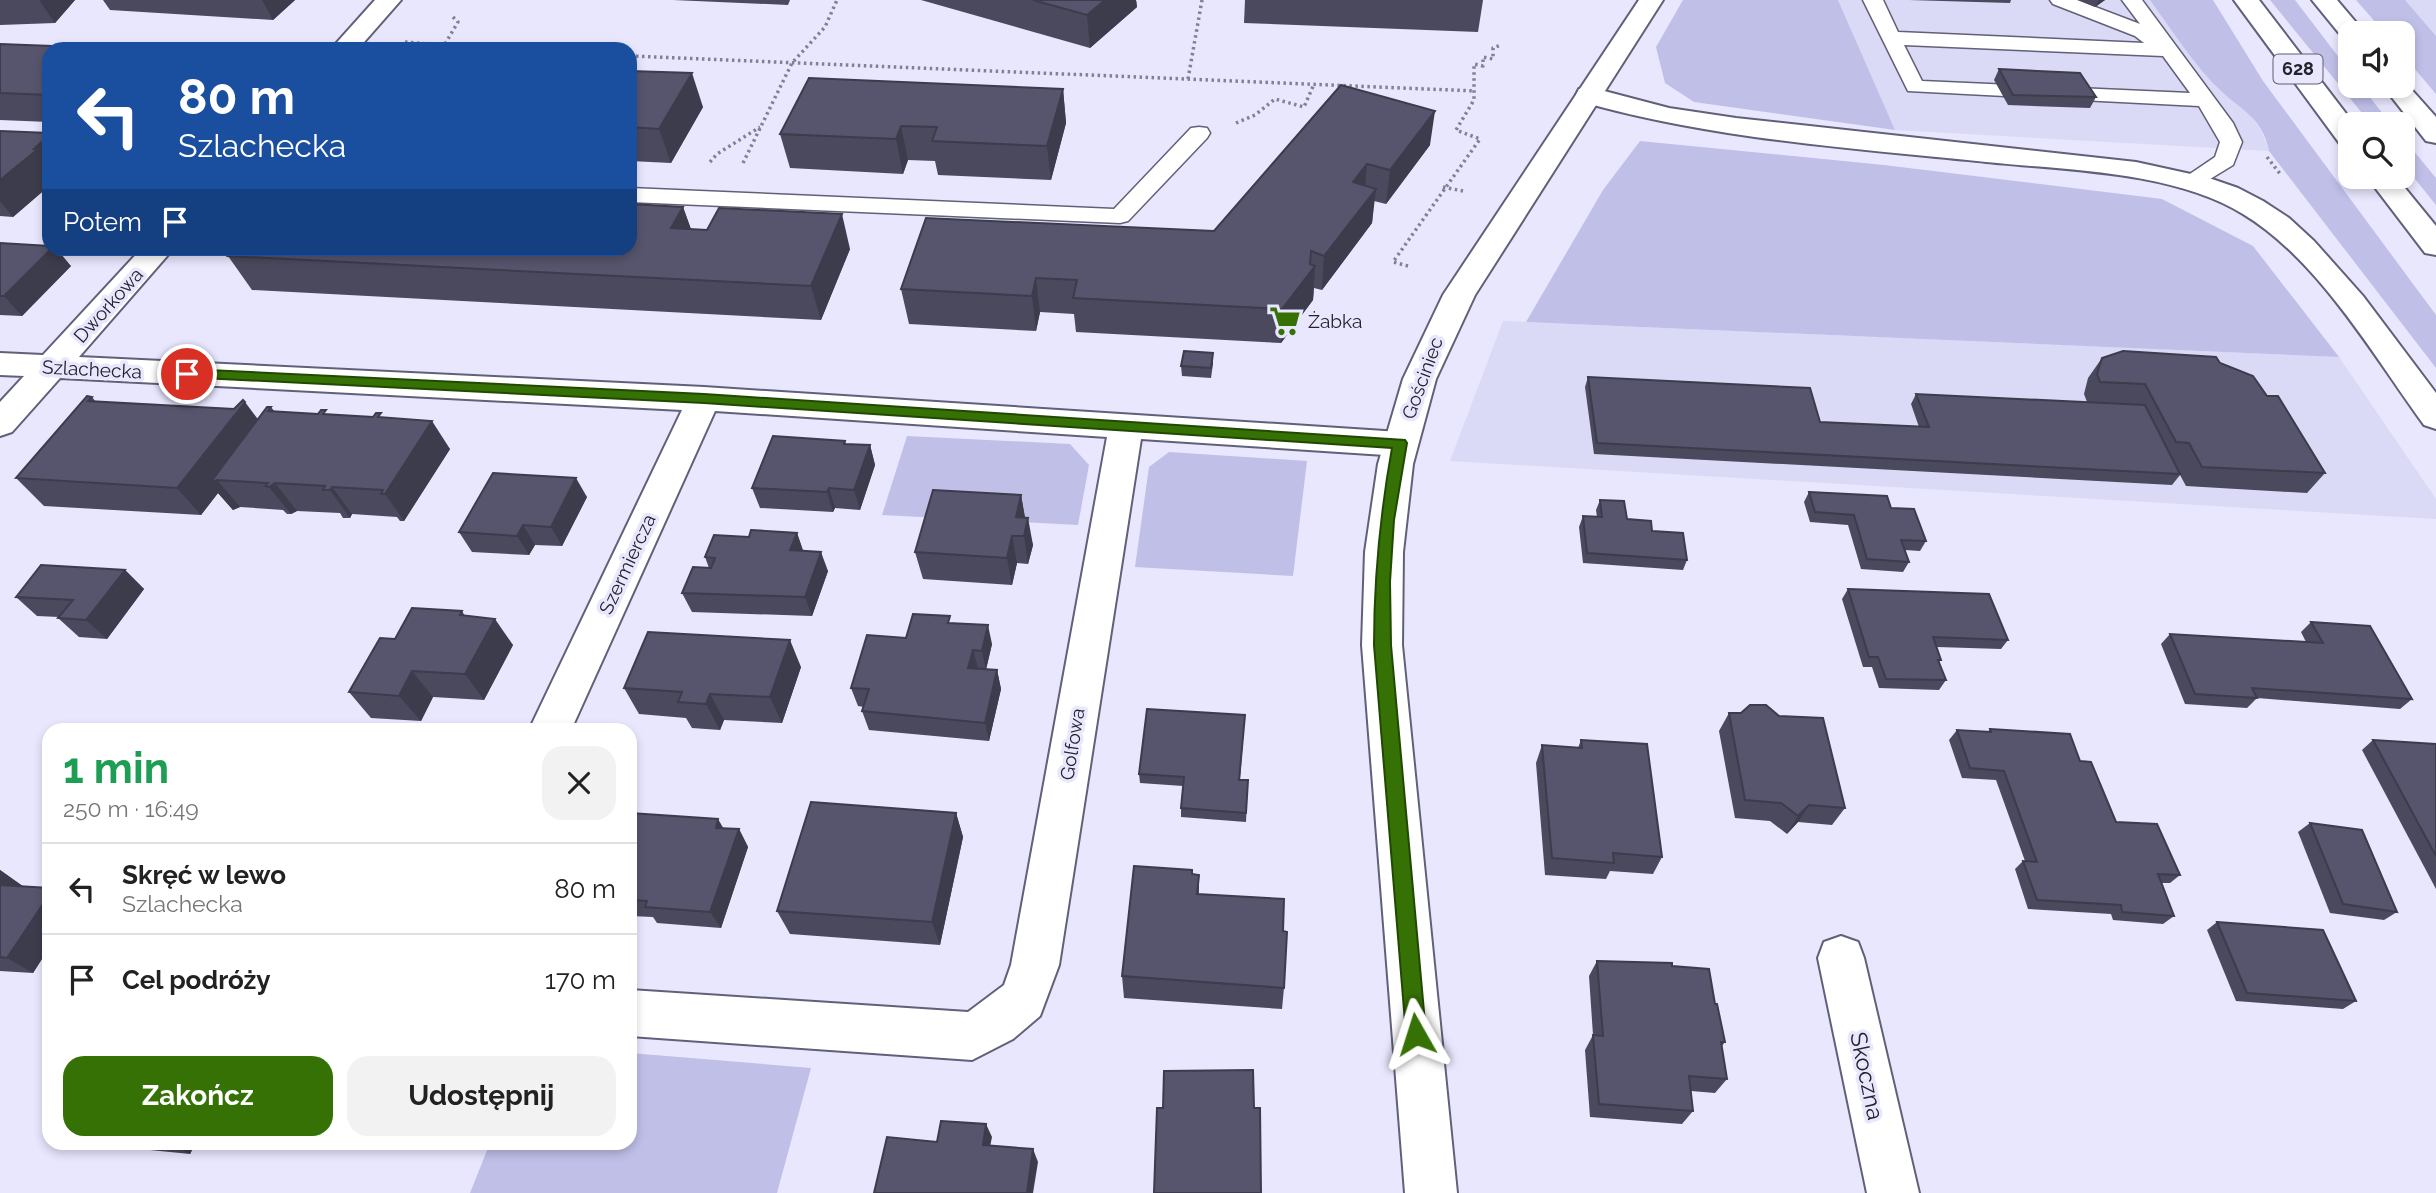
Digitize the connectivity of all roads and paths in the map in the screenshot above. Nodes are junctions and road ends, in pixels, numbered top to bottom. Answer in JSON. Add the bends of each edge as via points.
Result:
{"nodes":[{"id":1,"x":389,"y":0,"type":"edge"},
{"id":2,"x":837,"y":0,"type":"edge"},
{"id":3,"x":1194,"y":0,"type":"edge"},
{"id":4,"x":1651,"y":0,"type":"edge"},
{"id":5,"x":1873,"y":0,"type":"edge"},
{"id":6,"x":2060,"y":0,"type":"edge"},
{"id":7,"x":2132,"y":0,"type":"edge"},
{"id":8,"x":2246,"y":0,"type":"edge"},
{"id":9,"x":2324,"y":0,"type":"edge"},
{"id":10,"x":1202,"y":1,"type":"edge"},
{"id":11,"x":452,"y":16,"type":"dead end"},
{"id":12,"x":2342,"y":21,"type":"edge"},
{"id":13,"x":1891,"y":38,"type":"junction"},
{"id":14,"x":350,"y":42,"type":"edge"},
{"id":15,"x":448,"y":42,"type":"edge"},
{"id":16,"x":1501,"y":45,"type":"dead end"},
{"id":17,"x":2167,"y":50,"type":"junction"},
{"id":18,"x":637,"y":56,"type":"edge"},
{"id":19,"x":793,"y":63,"type":"junction"},
{"id":20,"x":1188,"y":79,"type":"junction"},
{"id":21,"x":1314,"y":84,"type":"junction"},
{"id":22,"x":1475,"y":91,"type":"junction"},
{"id":23,"x":1589,"y":95,"type":"junction"},
{"id":24,"x":2406,"y":98,"type":"edge"},
{"id":25,"x":2204,"y":100,"type":"junction"},
{"id":26,"x":2338,"y":122,"type":"edge"},
{"id":27,"x":761,"y":127,"type":"junction"},
{"id":28,"x":1199,"y":132,"type":"joint"},
{"id":29,"x":2436,"y":135,"type":"edge"},
{"id":30,"x":2189,"y":182,"type":"junction"},
{"id":31,"x":1444,"y":187,"type":"junction"},
{"id":32,"x":2391,"y":189,"type":"edge"},
{"id":33,"x":1462,"y":191,"type":"dead end"},
{"id":34,"x":637,"y":195,"type":"edge"},
{"id":35,"x":690,"y":197,"type":"junction"},
{"id":36,"x":725,"y":198,"type":"junction"},
{"id":37,"x":2436,"y":246,"type":"edge"},
{"id":38,"x":152,"y":256,"type":"edge"},
{"id":39,"x":1408,"y":266,"type":"dead end"},
{"id":40,"x":0,"y":364,"type":"edge"},
{"id":41,"x":51,"y":367,"type":"junction"},
{"id":42,"x":704,"y":399,"type":"junction"},
{"id":43,"x":2436,"y":417,"type":"edge"},
{"id":44,"x":0,"y":424,"type":"edge"},
{"id":45,"x":1126,"y":425,"type":"junction"},
{"id":46,"x":1400,"y":443,"type":"junction"},
{"id":47,"x":553,"y":723,"type":"edge"},
{"id":48,"x":1841,"y":958,"type":"dead end"},
{"id":49,"x":637,"y":1013,"type":"edge"},
{"id":50,"x":1431,"y":1193,"type":"edge"},
{"id":51,"x":1893,"y":1193,"type":"edge"}],
"edges":[{"from":1,"to":14,"type":"street"},
{"from":2,"to":19,"type":"path","via":[[825,27]]},
{"from":3,"to":10,"type":"path"},
{"from":4,"to":23,"type":"street","name":"Gościniec"},
{"from":5,"to":13,"type":"lane"},
{"from":6,"to":17,"type":"lane","via":[[2142,32]]},
{"from":7,"to":17,"type":"lane"},
{"from":8,"to":26,"type":"street","number":"628"},
{"from":9,"to":12,"type":"street"},
{"from":10,"to":20,"type":"path"},
{"from":11,"to":15,"type":"path","via":[[458,22]]},
{"from":13,"to":17,"type":"lane"},
{"from":13,"to":25,"type":"lane","via":[[1915,87]]},
{"from":16,"to":22,"type":"path","via":[[1493,48],[1493,59],[1483,57],[1483,66],[1474,64]]},
{"from":17,"to":25,"type":"lane"},
{"from":18,"to":19,"type":"path"},
{"from":19,"to":20,"type":"path"},
{"from":19,"to":27,"type":"path"},
{"from":20,"to":21,"type":"path"},
{"from":21,"to":22,"type":"path"},
{"from":21,"to":28,"type":"path","via":[[1304,107],[1275,99],[1255,116]]},
{"from":22,"to":31,"type":"path","via":[[1472,110],[1456,130],[1480,139]]},
{"from":23,"to":30,"type":"street","via":[[1695,121],[2063,162]]},
{"from":23,"to":46,"type":"street","name":"Gościniec","via":[[1443,324],[1413,393]]},
{"from":24,"to":29,"type":"street"},
{"from":25,"to":30,"type":"lane","via":[[2231,142],[2225,160]]},
{"from":27,"to":35,"type":"path","via":[[717,154]]},
{"from":27,"to":36,"type":"path"},
{"from":28,"to":36,"type":"lane","via":[[1120,216]]},
{"from":30,"to":43,"type":"street","via":[[2254,207],[2295,240],[2346,298]]},
{"from":31,"to":33,"type":"path"},
{"from":31,"to":39,"type":"path","via":[[1393,262]]},
{"from":32,"to":37,"type":"street"},
{"from":34,"to":35,"type":"lane"},
{"from":35,"to":36,"type":"lane"},
{"from":38,"to":41,"type":"street","name":"Dworkowa"},
{"from":40,"to":41,"type":"street","name":"Szlachecka"},
{"from":41,"to":42,"type":"street","name":"Szlachecka"},
{"from":41,"to":44,"type":"street","name":"Dworkowa"},
{"from":42,"to":45,"type":"street","name":"Szlachecka"},
{"from":42,"to":47,"type":"street","name":"Szermiercza"},
{"from":45,"to":46,"type":"street","name":"Szlachecka"},
{"from":45,"to":49,"type":"street","name":"Golfowa","via":[[1035,965],[1023,1000],[972,1036]]},
{"from":46,"to":50,"type":"street","name":"Gościniec","via":[[1387,520],[1382,645]]},
{"from":48,"to":51,"type":"street","name":"Skoczna"}]}
